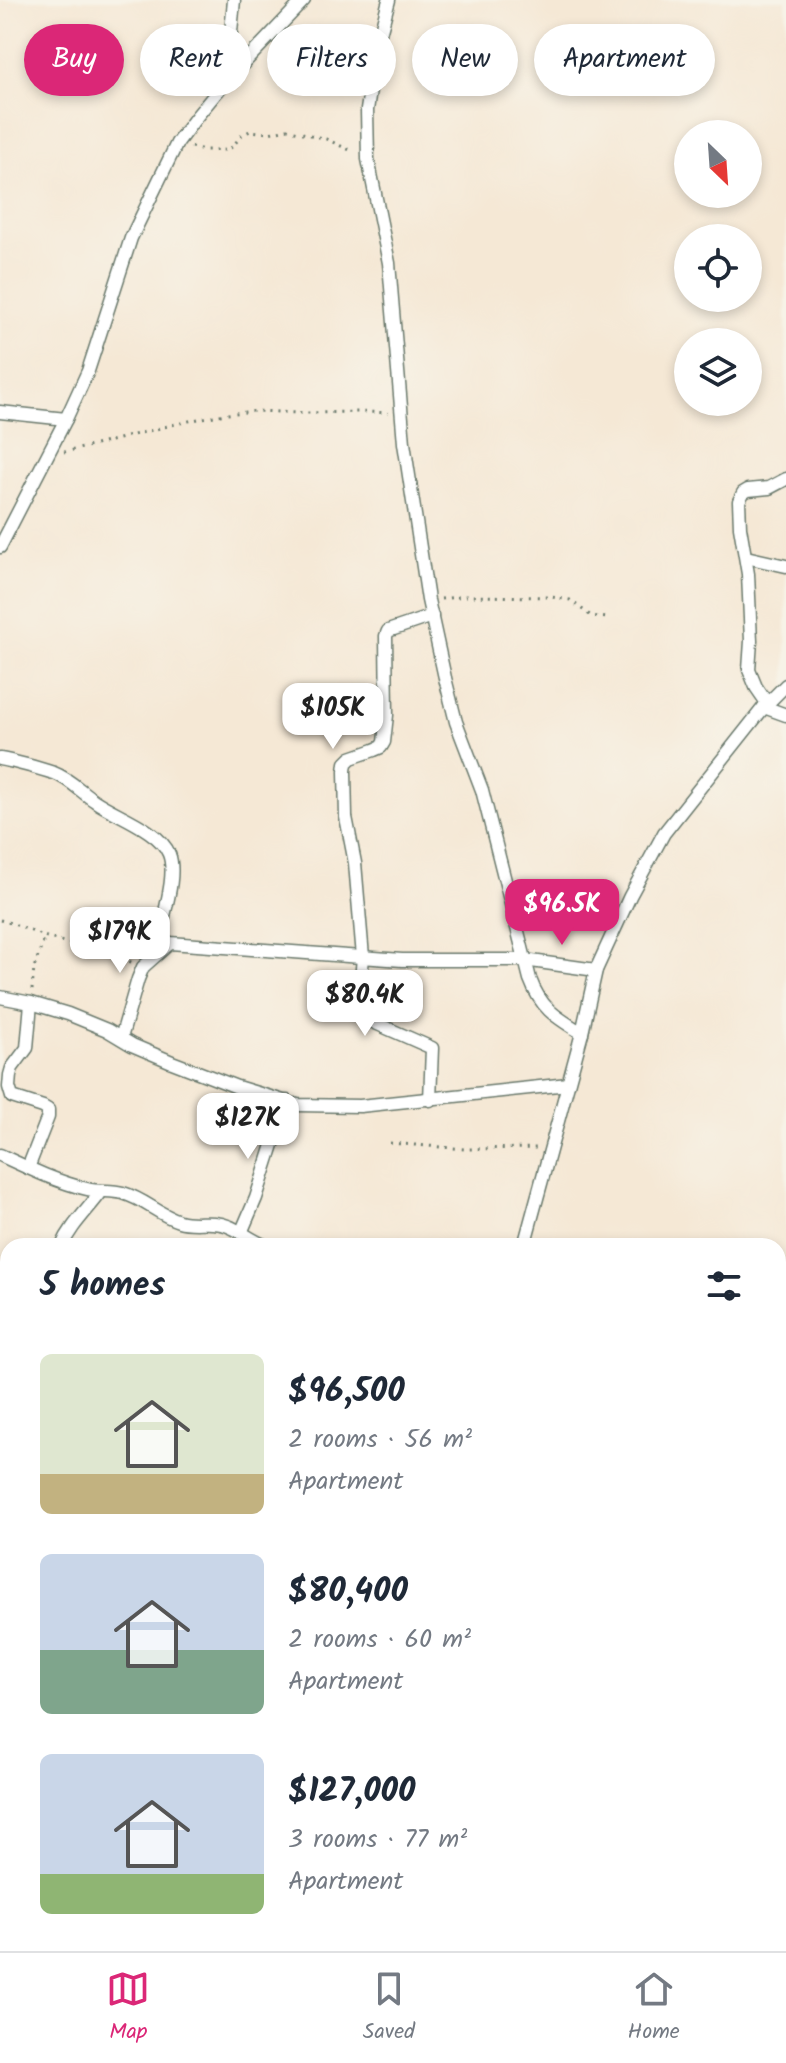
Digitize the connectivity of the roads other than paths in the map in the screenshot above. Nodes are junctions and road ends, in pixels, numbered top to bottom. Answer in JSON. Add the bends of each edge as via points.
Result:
{"nodes":[{"id":1,"x":234,"y":0,"type":"edge"},
{"id":2,"x":304,"y":0,"type":"edge"},
{"id":3,"x":389,"y":0,"type":"edge"},
{"id":4,"x":232,"y":24,"type":"edge"},
{"id":5,"x":251,"y":56,"type":"edge"},
{"id":6,"x":214,"y":96,"type":"edge"},
{"id":7,"x":0,"y":412,"type":"edge"},
{"id":8,"x":66,"y":419,"type":"junction"},
{"id":9,"x":786,"y":479,"type":"edge"},
{"id":10,"x":0,"y":547,"type":"edge"},
{"id":11,"x":746,"y":557,"type":"junction"},
{"id":12,"x":786,"y":566,"type":"edge"},
{"id":13,"x":432,"y":616,"type":"junction"},
{"id":14,"x":786,"y":685,"type":"edge"},
{"id":15,"x":766,"y":705,"type":"junction"},
{"id":16,"x":786,"y":715,"type":"edge"},
{"id":17,"x":0,"y":759,"type":"edge"},
{"id":18,"x":170,"y":943,"type":"junction"},
{"id":19,"x":363,"y":957,"type":"junction"},
{"id":20,"x":524,"y":960,"type":"junction"},
{"id":21,"x":596,"y":970,"type":"junction"},
{"id":22,"x":0,"y":997,"type":"edge"},
{"id":23,"x":31,"y":1003,"type":"junction"},
{"id":24,"x":582,"y":1033,"type":"junction"},
{"id":25,"x":121,"y":1038,"type":"junction"},
{"id":26,"x":568,"y":1084,"type":"junction"},
{"id":27,"x":430,"y":1100,"type":"junction"},
{"id":28,"x":287,"y":1101,"type":"junction"},
{"id":29,"x":0,"y":1155,"type":"edge"},
{"id":30,"x":28,"y":1168,"type":"junction"},
{"id":31,"x":101,"y":1192,"type":"junction"},
{"id":32,"x":241,"y":1233,"type":"junction"},
{"id":33,"x":66,"y":1238,"type":"edge"},
{"id":34,"x":251,"y":1238,"type":"edge"},
{"id":35,"x":526,"y":1238,"type":"edge"}],
"edges":[{"from":1,"to":4,"type":"street"},
{"from":2,"to":5,"type":"street"},
{"from":3,"to":13,"type":"street","via":[[370,80],[368,159],[389,263],[404,443]]},
{"from":6,"to":8,"type":"street","via":[[177,143],[131,238],[88,371]]},
{"from":7,"to":8,"type":"street"},
{"from":8,"to":10,"type":"street"},
{"from":9,"to":11,"type":"street","via":[[743,493],[740,527]]},
{"from":11,"to":12,"type":"street"},
{"from":11,"to":15,"type":"street","via":[[749,670]]},
{"from":13,"to":19,"type":"street","via":[[388,631],[384,742],[346,763],[346,817]]},
{"from":13,"to":20,"type":"street","via":[[456,722],[482,790]]},
{"from":14,"to":15,"type":"street"},
{"from":15,"to":16,"type":"street"},
{"from":15,"to":21,"type":"street","via":[[664,833]]},
{"from":17,"to":18,"type":"street","via":[[55,774],[162,842],[169,854],[171,881],[160,934]]},
{"from":18,"to":19,"type":"street"},
{"from":18,"to":25,"type":"street","via":[[143,967]]},
{"from":19,"to":20,"type":"street"},
{"from":19,"to":27,"type":"street","via":[[361,1013],[432,1048]]},
{"from":20,"to":21,"type":"street"},
{"from":20,"to":24,"type":"street","via":[[546,1009]]},
{"from":21,"to":24,"type":"street"},
{"from":22,"to":23,"type":"street"},
{"from":23,"to":25,"type":"street"},
{"from":23,"to":30,"type":"street","via":[[27,1048],[12,1068],[9,1087],[12,1097],[48,1110]]},
{"from":24,"to":26,"type":"street"},
{"from":25,"to":28,"type":"street","via":[[237,1087]]},
{"from":26,"to":27,"type":"street"},
{"from":26,"to":35,"type":"street"},
{"from":27,"to":28,"type":"street","via":[[337,1107]]},
{"from":28,"to":32,"type":"street"},
{"from":29,"to":30,"type":"street"},
{"from":30,"to":31,"type":"street"},
{"from":31,"to":32,"type":"street","via":[[136,1198],[183,1222],[216,1222]]},
{"from":31,"to":33,"type":"street"},
{"from":32,"to":34,"type":"street"}]}
